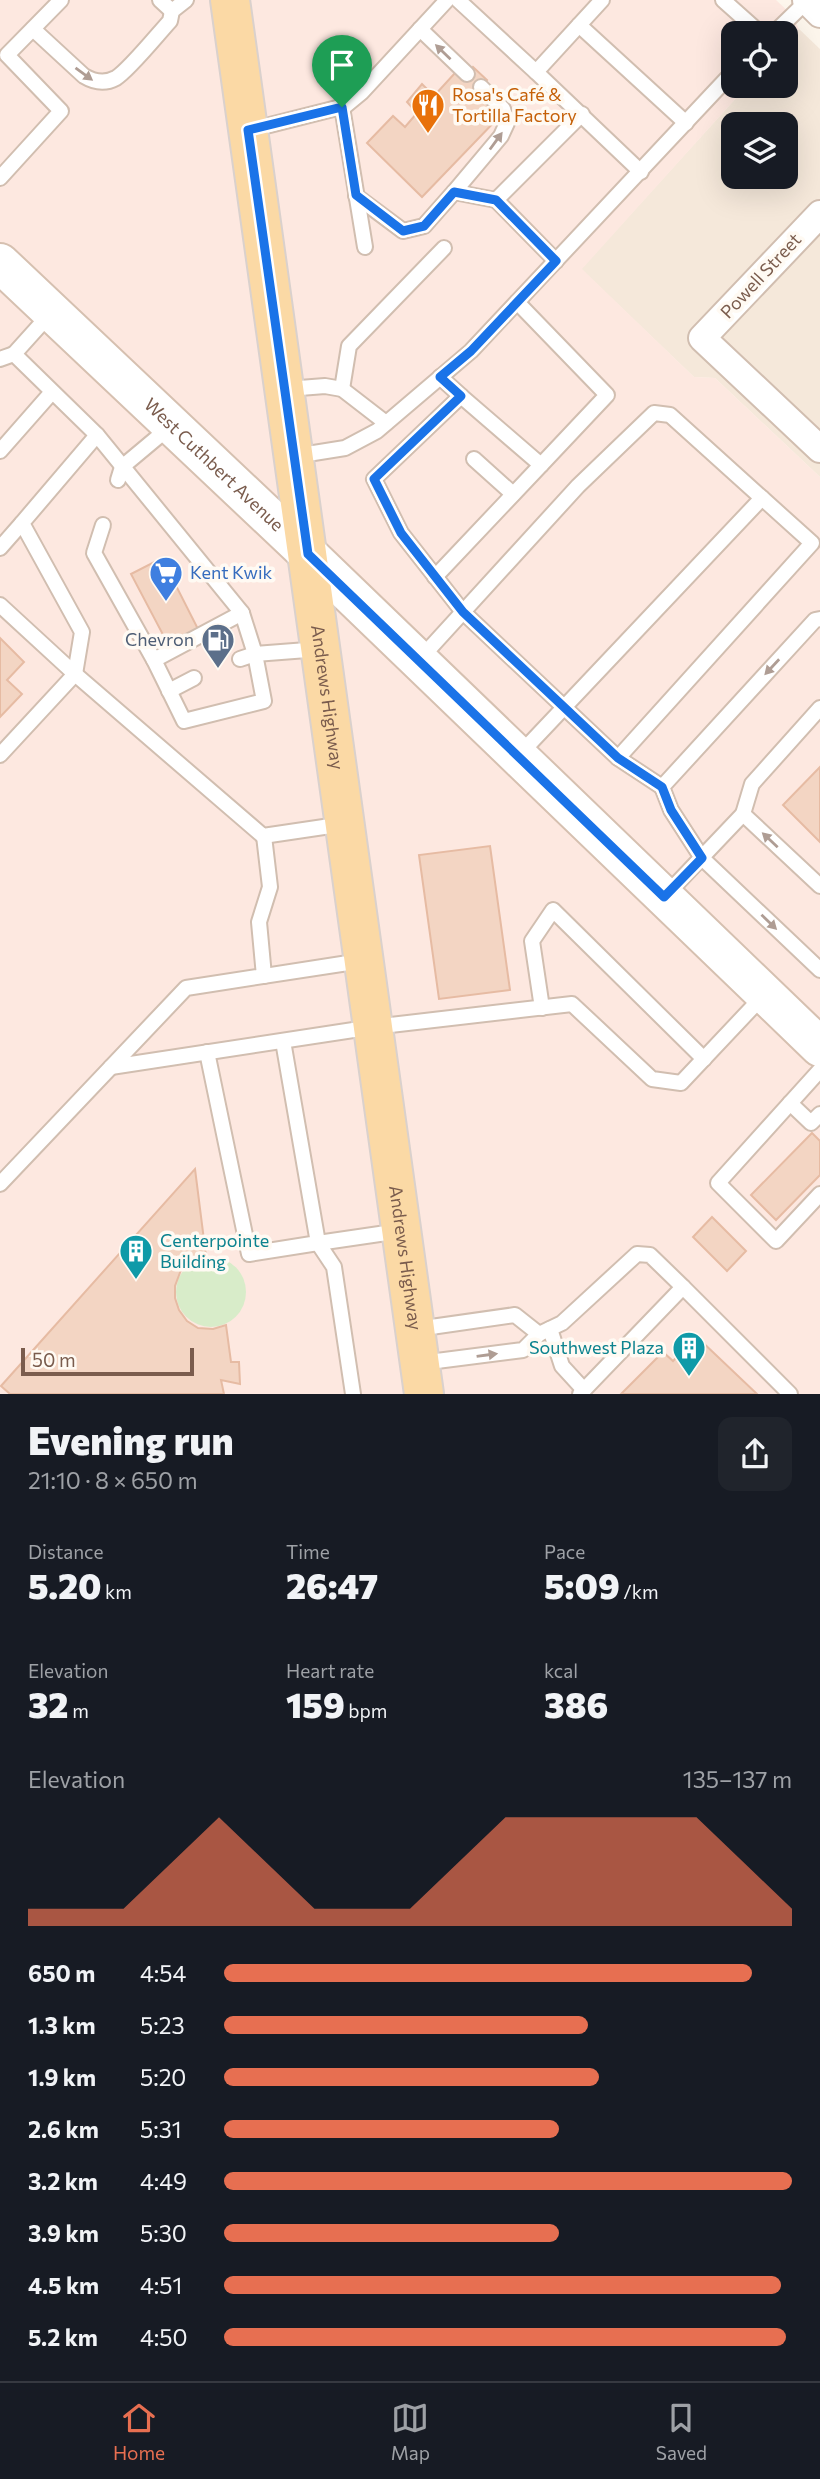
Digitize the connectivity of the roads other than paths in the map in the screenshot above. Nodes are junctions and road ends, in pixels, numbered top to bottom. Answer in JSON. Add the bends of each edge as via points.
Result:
{"nodes":[{"id":1,"x":61,"y":0,"type":"edge"},
{"id":2,"x":160,"y":0,"type":"edge"},
{"id":3,"x":186,"y":0,"type":"edge"},
{"id":4,"x":230,"y":0,"type":"edge"},
{"id":5,"x":447,"y":0,"type":"edge"},
{"id":6,"x":458,"y":0,"type":"edge"},
{"id":7,"x":602,"y":0,"type":"edge"},
{"id":8,"x":723,"y":0,"type":"edge"},
{"id":9,"x":811,"y":5,"type":"edge"},
{"id":10,"x":172,"y":11,"type":"junction"},
{"id":11,"x":747,"y":21,"type":"edge"},
{"id":12,"x":790,"y":21,"type":"edge"},
{"id":13,"x":579,"y":25,"type":"junction"},
{"id":14,"x":33,"y":29,"type":"junction"},
{"id":15,"x":420,"y":29,"type":"junction"},
{"id":16,"x":536,"y":72,"type":"junction"},
{"id":17,"x":467,"y":74,"type":"dead end"},
{"id":18,"x":721,"y":85,"type":"edge"},
{"id":19,"x":481,"y":88,"type":"dead end"},
{"id":20,"x":342,"y":107,"type":"junction"},
{"id":21,"x":582,"y":114,"type":"junction"},
{"id":22,"x":686,"y":123,"type":"junction"},
{"id":23,"x":248,"y":130,"type":"junction"},
{"id":24,"x":641,"y":172,"type":"junction"},
{"id":25,"x":0,"y":178,"type":"edge"},
{"id":26,"x":454,"y":192,"type":"junction"},
{"id":27,"x":356,"y":195,"type":"junction"},
{"id":28,"x":496,"y":200,"type":"junction"},
{"id":29,"x":820,"y":214,"type":"edge"},
{"id":30,"x":365,"y":247,"type":"dead end"},
{"id":31,"x":444,"y":248,"type":"dead end"},
{"id":32,"x":556,"y":261,"type":"junction"},
{"id":33,"x":0,"y":263,"type":"edge"},
{"id":34,"x":517,"y":302,"type":"junction"},
{"id":35,"x":52,"y":312,"type":"junction"},
{"id":36,"x":7,"y":357,"type":"edge"},
{"id":37,"x":440,"y":377,"type":"junction"},
{"id":38,"x":342,"y":389,"type":"junction"},
{"id":39,"x":285,"y":390,"type":"junction"},
{"id":40,"x":52,"y":392,"type":"junction"},
{"id":41,"x":461,"y":396,"type":"junction"},
{"id":42,"x":386,"y":423,"type":"junction"},
{"id":43,"x":172,"y":425,"type":"junction"},
{"id":44,"x":97,"y":435,"type":"junction"},
{"id":45,"x":820,"y":449,"type":"edge"},
{"id":46,"x":0,"y":451,"type":"edge"},
{"id":47,"x":295,"y":456,"type":"junction"},
{"id":48,"x":474,"y":459,"type":"dead end"},
{"id":49,"x":541,"y":465,"type":"junction"},
{"id":50,"x":120,"y":474,"type":"junction"},
{"id":51,"x":513,"y":494,"type":"junction"},
{"id":52,"x":762,"y":498,"type":"junction"},
{"id":53,"x":22,"y":523,"type":"junction"},
{"id":54,"x":103,"y":525,"type":"dead end"},
{"id":55,"x":0,"y":548,"type":"edge"},
{"id":56,"x":308,"y":554,"type":"junction"},
{"id":57,"x":435,"y":577,"type":"junction"},
{"id":58,"x":0,"y":605,"type":"edge"},
{"id":59,"x":463,"y":612,"type":"junction"},
{"id":60,"x":242,"y":613,"type":"junction"},
{"id":61,"x":820,"y":619,"type":"edge"},
{"id":62,"x":321,"y":649,"type":"junction"},
{"id":63,"x":255,"y":654,"type":"junction"},
{"id":64,"x":240,"y":659,"type":"dead end"},
{"id":65,"x":154,"y":660,"type":"junction"},
{"id":66,"x":419,"y":660,"type":"junction"},
{"id":67,"x":75,"y":674,"type":"junction"},
{"id":68,"x":194,"y":678,"type":"dead end"},
{"id":69,"x":169,"y":691,"type":"junction"},
{"id":70,"x":564,"y":707,"type":"junction"},
{"id":71,"x":820,"y":708,"type":"edge"},
{"id":72,"x":0,"y":755,"type":"edge"},
{"id":73,"x":518,"y":756,"type":"junction"},
{"id":74,"x":618,"y":758,"type":"junction"},
{"id":75,"x":662,"y":787,"type":"junction"},
{"id":76,"x":743,"y":814,"type":"junction"},
{"id":77,"x":345,"y":823,"type":"junction"},
{"id":78,"x":264,"y":836,"type":"junction"},
{"id":79,"x":702,"y":858,"type":"junction"},
{"id":80,"x":820,"y":886,"type":"edge"},
{"id":81,"x":664,"y":897,"type":"junction"},
{"id":82,"x":364,"y":960,"type":"junction"},
{"id":83,"x":820,"y":971,"type":"edge"},
{"id":84,"x":264,"y":976,"type":"junction"},
{"id":85,"x":765,"y":994,"type":"junction"},
{"id":86,"x":542,"y":1007,"type":"junction"},
{"id":87,"x":373,"y":1027,"type":"junction"},
{"id":88,"x":283,"y":1041,"type":"junction"},
{"id":89,"x":820,"y":1047,"type":"edge"},
{"id":90,"x":208,"y":1052,"type":"junction"},
{"id":91,"x":704,"y":1059,"type":"junction"},
{"id":92,"x":111,"y":1067,"type":"junction"},
{"id":93,"x":820,"y":1070,"type":"edge"},
{"id":94,"x":790,"y":1103,"type":"junction"},
{"id":95,"x":820,"y":1114,"type":"edge"},
{"id":96,"x":0,"y":1184,"type":"edge"},
{"id":97,"x":820,"y":1194,"type":"edge"},
{"id":98,"x":401,"y":1231,"type":"junction"},
{"id":99,"x":318,"y":1243,"type":"junction"},
{"id":100,"x":683,"y":1287,"type":"junction"},
{"id":101,"x":544,"y":1332,"type":"junction"},
{"id":102,"x":419,"y":1362,"type":"edge"},
{"id":103,"x":582,"y":1392,"type":"edge"},
{"id":104,"x":353,"y":1394,"type":"edge"},
{"id":105,"x":790,"y":1394,"type":"edge"}],
"edges":[{"from":1,"to":14,"type":"lane"},
{"from":2,"to":10,"type":"lane"},
{"from":3,"to":10,"type":"lane"},
{"from":4,"to":23,"type":"main road","name":"Andrews Highway"},
{"from":5,"to":15,"type":"lane"},
{"from":6,"to":16,"type":"lane"},
{"from":7,"to":13,"type":"lane"},
{"from":8,"to":11,"type":"lane"},
{"from":9,"to":12,"type":"lane"},
{"from":14,"to":10,"type":"lane","one_way":true,"via":[[84,76],[103,82],[116,78],[170,21]]},
{"from":13,"to":16,"type":"lane"},
{"from":13,"to":22,"type":"lane"},
{"from":14,"to":25,"type":"lane","via":[[7,55],[61,111]]},
{"from":17,"to":15,"type":"lane","one_way":true},
{"from":15,"to":20,"type":"lane","via":[[362,92]]},
{"from":16,"to":21,"type":"lane"},
{"from":18,"to":22,"type":"lane"},
{"from":26,"to":19,"type":"lane","one_way":true,"via":[[507,123],[503,109]]},
{"from":20,"to":23,"type":"lane"},
{"from":20,"to":27,"type":"lane"},
{"from":21,"to":24,"type":"lane"},
{"from":21,"to":28,"type":"lane"},
{"from":22,"to":24,"type":"lane"},
{"from":23,"to":39,"type":"main road","name":"Andrews Highway"},
{"from":24,"to":32,"type":"lane"},
{"from":26,"to":27,"type":"lane","via":[[424,226],[403,231]]},
{"from":26,"to":28,"type":"lane"},
{"from":27,"to":30,"type":"lane"},
{"from":28,"to":32,"type":"lane"},
{"from":29,"to":45,"type":"street","name":"Powell Street","via":[[702,338]]},
{"from":31,"to":38,"type":"lane","via":[[349,346]]},
{"from":32,"to":34,"type":"lane"},
{"from":33,"to":35,"type":"street","name":"West Cuthbert Avenue"},
{"from":34,"to":37,"type":"lane"},
{"from":34,"to":49,"type":"lane","via":[[607,395]]},
{"from":35,"to":36,"type":"lane"},
{"from":35,"to":43,"type":"street","name":"West Cuthbert Avenue"},
{"from":36,"to":40,"type":"lane"},
{"from":37,"to":41,"type":"lane"},
{"from":37,"to":42,"type":"lane"},
{"from":38,"to":39,"type":"lane"},
{"from":38,"to":42,"type":"lane"},
{"from":39,"to":47,"type":"main road","name":"Andrews Highway"},
{"from":40,"to":44,"type":"lane"},
{"from":40,"to":46,"type":"lane"},
{"from":41,"to":49,"type":"lane"},
{"from":41,"to":57,"type":"lane","via":[[437,426],[374,479],[401,533]]},
{"from":42,"to":47,"type":"lane","via":[[345,448]]},
{"from":43,"to":50,"type":"lane"},
{"from":43,"to":56,"type":"street","name":"West Cuthbert Avenue"},
{"from":44,"to":50,"type":"lane"},
{"from":44,"to":53,"type":"lane"},
{"from":47,"to":56,"type":"main road","name":"Andrews Highway"},
{"from":48,"to":51,"type":"lane"},
{"from":49,"to":51,"type":"lane"},
{"from":50,"to":60,"type":"lane"},
{"from":51,"to":57,"type":"lane"},
{"from":52,"to":59,"type":"lane","via":[[670,415],[653,413],[578,486]]},
{"from":52,"to":70,"type":"lane"},
{"from":52,"to":74,"type":"lane","via":[[812,542]]},
{"from":53,"to":55,"type":"lane"},
{"from":53,"to":67,"type":"lane","via":[[82,632]]},
{"from":54,"to":65,"type":"lane","via":[[94,553]]},
{"from":56,"to":62,"type":"main road","name":"Andrews Highway"},
{"from":56,"to":66,"type":"street","name":"West Cuthbert Avenue"},
{"from":57,"to":59,"type":"lane"},
{"from":58,"to":67,"type":"lane"},
{"from":59,"to":66,"type":"lane"},
{"from":59,"to":70,"type":"lane"},
{"from":60,"to":63,"type":"lane"},
{"from":60,"to":65,"type":"lane"},
{"from":61,"to":75,"type":"lane","one_way":true},
{"from":62,"to":63,"type":"lane"},
{"from":62,"to":77,"type":"main road","name":"Andrews Highway"},
{"from":63,"to":64,"type":"lane"},
{"from":63,"to":69,"type":"lane","via":[[264,701],[184,721]]},
{"from":65,"to":69,"type":"lane"},
{"from":66,"to":73,"type":"street","name":"West Cuthbert Avenue"},
{"from":67,"to":72,"type":"lane"},
{"from":67,"to":78,"type":"lane"},
{"from":68,"to":69,"type":"lane"},
{"from":70,"to":73,"type":"lane"},
{"from":70,"to":74,"type":"lane"},
{"from":71,"to":76,"type":"lane","via":[[752,784]]},
{"from":73,"to":81,"type":"street","name":"West Cuthbert Avenue"},
{"from":74,"to":75,"type":"lane"},
{"from":75,"to":79,"type":"lane"},
{"from":76,"to":79,"type":"lane"},
{"from":80,"to":76,"type":"lane","one_way":true},
{"from":77,"to":78,"type":"lane"},
{"from":77,"to":82,"type":"main road","name":"Andrews Highway"},
{"from":78,"to":84,"type":"lane","via":[[270,887],[259,922]]},
{"from":79,"to":81,"type":"lane"},
{"from":79,"to":83,"type":"lane","one_way":true},
{"from":81,"to":85,"type":"street","name":"West Cuthbert Avenue"},
{"from":82,"to":84,"type":"lane"},
{"from":82,"to":87,"type":"main road","name":"Andrews Highway"},
{"from":84,"to":92,"type":"lane","via":[[186,988]]},
{"from":85,"to":89,"type":"street","name":"West Cuthbert Avenue"},
{"from":85,"to":91,"type":"lane"},
{"from":86,"to":87,"type":"lane"},
{"from":86,"to":91,"type":"lane","via":[[572,1004],[652,1079],[681,1083]]},
{"from":86,"to":91,"type":"lane","via":[[532,941],[553,910]]},
{"from":87,"to":88,"type":"lane"},
{"from":87,"to":98,"type":"main road","name":"Andrews Highway"},
{"from":88,"to":90,"type":"lane"},
{"from":88,"to":99,"type":"lane"},
{"from":90,"to":92,"type":"lane"},
{"from":90,"to":99,"type":"lane","via":[[249,1254]]},
{"from":92,"to":96,"type":"lane"},
{"from":93,"to":94,"type":"lane"},
{"from":94,"to":95,"type":"lane","via":[[811,1123]]},
{"from":94,"to":97,"type":"lane","via":[[718,1183],[776,1241]]},
{"from":98,"to":99,"type":"lane"},
{"from":98,"to":102,"type":"main road","name":"Andrews Highway"},
{"from":99,"to":104,"type":"lane","via":[[334,1267]]},
{"from":100,"to":101,"type":"lane","via":[[650,1255],[637,1254],[562,1323]]},
{"from":100,"to":103,"type":"lane"},
{"from":100,"to":105,"type":"lane"},
{"from":102,"to":101,"type":"lane","one_way":true,"via":[[523,1350]]},
{"from":101,"to":102,"type":"lane","via":[[514,1315]]},
{"from":101,"to":103,"type":"lane"}]}
